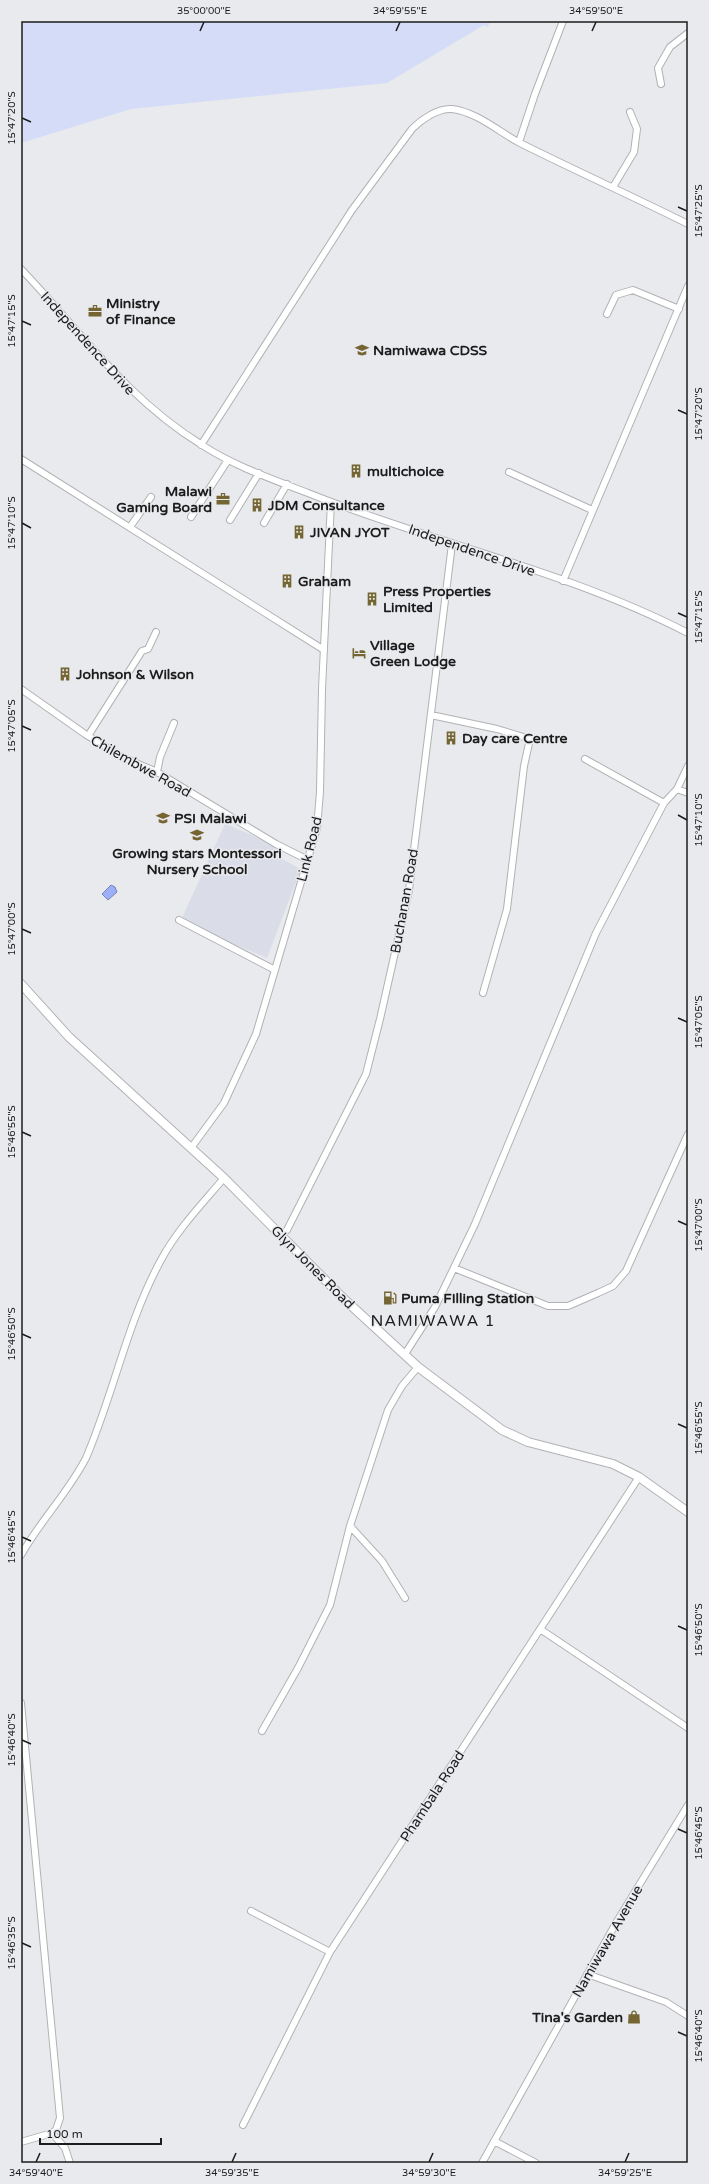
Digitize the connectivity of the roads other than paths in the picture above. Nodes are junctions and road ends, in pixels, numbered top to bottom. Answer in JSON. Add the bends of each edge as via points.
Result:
{"nodes":[{"id":1,"x":563,"y":21,"type":"edge"},
{"id":2,"x":688,"y":33,"type":"edge"},
{"id":3,"x":661,"y":84,"type":"dead end"},
{"id":4,"x":630,"y":112,"type":"dead end"},
{"id":5,"x":519,"y":142,"type":"junction"},
{"id":6,"x":614,"y":187,"type":"junction"},
{"id":7,"x":688,"y":224,"type":"edge"},
{"id":8,"x":21,"y":269,"type":"edge"},
{"id":9,"x":688,"y":286,"type":"edge"},
{"id":10,"x":678,"y":309,"type":"junction"},
{"id":11,"x":607,"y":314,"type":"dead end"},
{"id":12,"x":201,"y":445,"type":"junction"},
{"id":13,"x":21,"y":459,"type":"edge"},
{"id":14,"x":228,"y":460,"type":"junction"},
{"id":15,"x":509,"y":472,"type":"dead end"},
{"id":16,"x":259,"y":473,"type":"junction"},
{"id":17,"x":286,"y":484,"type":"junction"},
{"id":18,"x":151,"y":497,"type":"dead end"},
{"id":19,"x":331,"y":502,"type":"junction"},
{"id":20,"x":592,"y":510,"type":"junction"},
{"id":21,"x":191,"y":517,"type":"dead end"},
{"id":22,"x":230,"y":520,"type":"dead end"},
{"id":23,"x":264,"y":523,"type":"dead end"},
{"id":24,"x":130,"y":527,"type":"junction"},
{"id":25,"x":452,"y":544,"type":"junction"},
{"id":26,"x":563,"y":581,"type":"junction"},
{"id":27,"x":156,"y":632,"type":"dead end"},
{"id":28,"x":688,"y":633,"type":"edge"},
{"id":29,"x":324,"y":650,"type":"junction"},
{"id":30,"x":21,"y":689,"type":"edge"},
{"id":31,"x":431,"y":715,"type":"junction"},
{"id":32,"x":174,"y":723,"type":"dead end"},
{"id":33,"x":88,"y":736,"type":"junction"},
{"id":34,"x":585,"y":759,"type":"dead end"},
{"id":35,"x":688,"y":766,"type":"edge"},
{"id":36,"x":157,"y":772,"type":"junction"},
{"id":37,"x":677,"y":789,"type":"junction"},
{"id":38,"x":688,"y":794,"type":"edge"},
{"id":39,"x":664,"y":803,"type":"junction"},
{"id":40,"x":308,"y":860,"type":"junction"},
{"id":41,"x":179,"y":920,"type":"dead end"},
{"id":42,"x":275,"y":970,"type":"junction"},
{"id":43,"x":21,"y":984,"type":"edge"},
{"id":44,"x":483,"y":993,"type":"dead end"},
{"id":45,"x":688,"y":1134,"type":"edge"},
{"id":46,"x":191,"y":1148,"type":"junction"},
{"id":47,"x":224,"y":1178,"type":"junction"},
{"id":48,"x":281,"y":1235,"type":"junction"},
{"id":49,"x":454,"y":1268,"type":"junction"},
{"id":50,"x":405,"y":1354,"type":"junction"},
{"id":51,"x":418,"y":1367,"type":"junction"},
{"id":52,"x":639,"y":1477,"type":"junction"},
{"id":53,"x":688,"y":1512,"type":"edge"},
{"id":54,"x":350,"y":1526,"type":"junction"},
{"id":55,"x":21,"y":1555,"type":"edge"},
{"id":56,"x":405,"y":1598,"type":"dead end"},
{"id":57,"x":540,"y":1629,"type":"junction"},
{"id":58,"x":21,"y":1703,"type":"edge"},
{"id":59,"x":688,"y":1728,"type":"edge"},
{"id":60,"x":262,"y":1731,"type":"dead end"},
{"id":61,"x":688,"y":1805,"type":"edge"},
{"id":62,"x":251,"y":1911,"type":"dead end"},
{"id":63,"x":330,"y":1952,"type":"junction"},
{"id":64,"x":587,"y":1974,"type":"junction"},
{"id":65,"x":688,"y":2016,"type":"edge"},
{"id":66,"x":242,"y":2125,"type":"dead end"},
{"id":67,"x":52,"y":2133,"type":"junction"},
{"id":68,"x":494,"y":2141,"type":"junction"},
{"id":69,"x":21,"y":2142,"type":"edge"},
{"id":70,"x":70,"y":2163,"type":"edge"},
{"id":71,"x":482,"y":2163,"type":"edge"},
{"id":72,"x":536,"y":2163,"type":"edge"}],
"edges":[{"from":1,"to":5,"type":"street"},
{"from":2,"to":3,"type":"street","via":[[670,47],[658,68]]},
{"from":4,"to":6,"type":"street","via":[[637,129],[634,152]]},
{"from":5,"to":6,"type":"street"},
{"from":5,"to":12,"type":"street","via":[[460,111],[451,109],[441,110],[420,121],[352,210]]},
{"from":6,"to":7,"type":"street"},
{"from":8,"to":12,"type":"street","name":"Independence Drive","via":[[107,367],[137,397]]},
{"from":9,"to":10,"type":"street"},
{"from":10,"to":11,"type":"street","via":[[633,290],[616,295]]},
{"from":10,"to":20,"type":"street"},
{"from":12,"to":14,"type":"street","name":"Independence Drive"},
{"from":13,"to":24,"type":"street"},
{"from":14,"to":16,"type":"street","name":"Independence Drive"},
{"from":14,"to":21,"type":"street"},
{"from":15,"to":20,"type":"street"},
{"from":16,"to":17,"type":"street","name":"Independence Drive"},
{"from":16,"to":22,"type":"street"},
{"from":17,"to":19,"type":"street","name":"Independence Drive"},
{"from":17,"to":23,"type":"street"},
{"from":18,"to":24,"type":"street"},
{"from":19,"to":25,"type":"street","name":"Independence Drive"},
{"from":19,"to":29,"type":"street","name":"Link Road"},
{"from":20,"to":26,"type":"street"},
{"from":24,"to":29,"type":"street"},
{"from":25,"to":26,"type":"street","name":"Independence Drive"},
{"from":25,"to":31,"type":"street","name":"Buchanan Road"},
{"from":26,"to":28,"type":"street","name":"Independence Drive","via":[[635,608]]},
{"from":27,"to":33,"type":"street","via":[[148,649],[142,651]]},
{"from":29,"to":40,"type":"street","name":"Link Road","via":[[320,792],[317,828]]},
{"from":30,"to":33,"type":"street","name":"Chilembwe Road"},
{"from":31,"to":44,"type":"street","via":[[530,739],[524,766],[507,909]]},
{"from":31,"to":48,"type":"street","name":"Buchanan Road","via":[[409,890],[366,1074],[287,1230]]},
{"from":32,"to":36,"type":"street","via":[[160,757]]},
{"from":33,"to":36,"type":"street","name":"Chilembwe Road","via":[[122,757]]},
{"from":34,"to":39,"type":"street"},
{"from":35,"to":37,"type":"street"},
{"from":36,"to":40,"type":"street","name":"Chilembwe Road","via":[[269,840]]},
{"from":37,"to":38,"type":"street"},
{"from":37,"to":39,"type":"street"},
{"from":39,"to":49,"type":"street","via":[[596,933],[475,1224]]},
{"from":40,"to":42,"type":"street","name":"Link Road"},
{"from":41,"to":42,"type":"street"},
{"from":42,"to":46,"type":"street","name":"Link Road","via":[[256,1034],[239,1074],[224,1103]]},
{"from":43,"to":46,"type":"street","name":"Glyn Jones Road","via":[[69,1037]]},
{"from":45,"to":49,"type":"street","via":[[626,1271],[613,1286],[568,1306],[548,1306]]},
{"from":46,"to":47,"type":"street","name":"Glyn Jones Road"},
{"from":47,"to":48,"type":"street","name":"Glyn Jones Road"},
{"from":47,"to":55,"type":"street","via":[[181,1230],[162,1258],[132,1324],[86,1458]]},
{"from":48,"to":50,"type":"street","name":"Glyn Jones Road","via":[[344,1299]]},
{"from":49,"to":50,"type":"street","via":[[435,1307]]},
{"from":50,"to":51,"type":"street","name":"Glyn Jones Road"},
{"from":51,"to":52,"type":"street","name":"Glyn Jones Road","via":[[502,1430],[528,1442],[614,1464]]},
{"from":51,"to":54,"type":"street","via":[[402,1386],[388,1410]]},
{"from":52,"to":53,"type":"street","name":"Glyn Jones Road"},
{"from":52,"to":57,"type":"street","name":"Phambala Road"},
{"from":54,"to":56,"type":"street","via":[[382,1561]]},
{"from":54,"to":60,"type":"street","via":[[330,1605]]},
{"from":57,"to":59,"type":"street"},
{"from":57,"to":63,"type":"street","name":"Phambala Road"},
{"from":58,"to":67,"type":"street","via":[[60,2118],[56,2130]]},
{"from":61,"to":64,"type":"street","name":"Namiwawa Avenue"},
{"from":62,"to":63,"type":"street"},
{"from":63,"to":66,"type":"street","name":"Phambala Road"},
{"from":64,"to":65,"type":"street","via":[[666,2002]]},
{"from":64,"to":68,"type":"street","name":"Namiwawa Avenue"},
{"from":67,"to":69,"type":"street"},
{"from":67,"to":70,"type":"street","via":[[65,2148]]},
{"from":68,"to":71,"type":"street","name":"Namiwawa Avenue"},
{"from":68,"to":72,"type":"street"}]}
